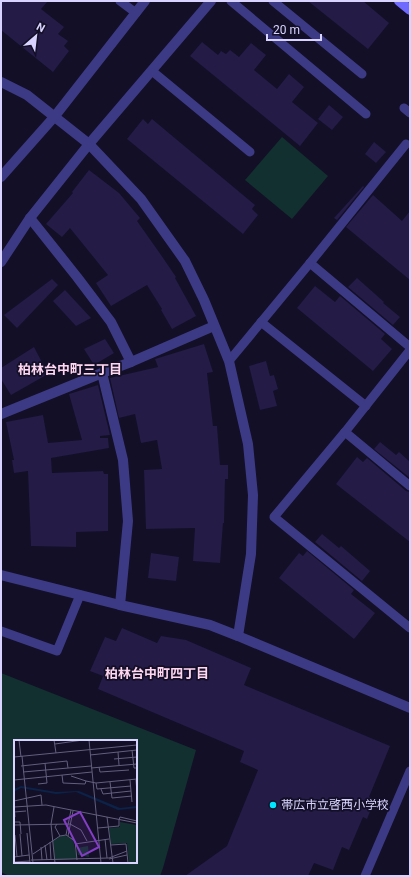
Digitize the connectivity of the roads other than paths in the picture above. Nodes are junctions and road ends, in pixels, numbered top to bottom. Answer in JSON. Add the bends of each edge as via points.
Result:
{"nodes":[{"id":1,"x":120,"y":1,"type":"edge"},
{"id":2,"x":145,"y":1,"type":"edge"},
{"id":3,"x":211,"y":1,"type":"edge"},
{"id":4,"x":231,"y":1,"type":"edge"},
{"id":5,"x":273,"y":1,"type":"edge"},
{"id":6,"x":399,"y":1,"type":"edge"},
{"id":7,"x":410,"y":10,"type":"edge"},
{"id":8,"x":136,"y":13,"type":"junction"},
{"id":9,"x":152,"y":71,"type":"junction"},
{"id":10,"x":362,"y":74,"type":"dead end"},
{"id":11,"x":1,"y":82,"type":"edge"},
{"id":12,"x":366,"y":114,"type":"dead end"},
{"id":13,"x":54,"y":116,"type":"junction"},
{"id":14,"x":90,"y":144,"type":"junction"},
{"id":15,"x":406,"y":144,"type":"dead end"},
{"id":16,"x":250,"y":152,"type":"dead end"},
{"id":17,"x":1,"y":177,"type":"edge"},
{"id":18,"x":30,"y":218,"type":"junction"},
{"id":19,"x":1,"y":262,"type":"edge"},
{"id":20,"x":310,"y":264,"type":"junction"},
{"id":21,"x":261,"y":322,"type":"junction"},
{"id":22,"x":214,"y":326,"type":"junction"},
{"id":23,"x":410,"y":348,"type":"edge"},
{"id":24,"x":229,"y":361,"type":"junction"},
{"id":25,"x":131,"y":362,"type":"junction"},
{"id":26,"x":102,"y":373,"type":"junction"},
{"id":27,"x":366,"y":406,"type":"junction"},
{"id":28,"x":1,"y":414,"type":"edge"},
{"id":29,"x":345,"y":432,"type":"junction"},
{"id":30,"x":410,"y":486,"type":"edge"},
{"id":31,"x":1,"y":575,"type":"edge"},
{"id":32,"x":80,"y":595,"type":"junction"},
{"id":33,"x":120,"y":605,"type":"junction"},
{"id":34,"x":410,"y":628,"type":"edge"},
{"id":35,"x":1,"y":631,"type":"edge"},
{"id":36,"x":238,"y":636,"type":"junction"},
{"id":37,"x":410,"y":708,"type":"edge"},
{"id":38,"x":410,"y":771,"type":"edge"},
{"id":39,"x":368,"y":875,"type":"edge"}],
"edges":[{"from":1,"to":8,"type":"lane"},
{"from":2,"to":8,"type":"street"},
{"from":3,"to":9,"type":"street"},
{"from":4,"to":12,"type":"lane"},
{"from":5,"to":10,"type":"lane"},
{"from":6,"to":7,"type":"street"},
{"from":8,"to":13,"type":"street"},
{"from":9,"to":14,"type":"street"},
{"from":9,"to":16,"type":"lane"},
{"from":11,"to":13,"type":"street","via":[[27,94]]},
{"from":13,"to":14,"type":"street"},
{"from":13,"to":17,"type":"street"},
{"from":14,"to":18,"type":"street"},
{"from":14,"to":22,"type":"street","via":[[141,199],[185,261]]},
{"from":15,"to":20,"type":"lane"},
{"from":18,"to":19,"type":"street"},
{"from":18,"to":25,"type":"street","via":[[78,276],[111,322]]},
{"from":20,"to":21,"type":"lane"},
{"from":20,"to":23,"type":"lane"},
{"from":21,"to":24,"type":"lane"},
{"from":21,"to":27,"type":"lane"},
{"from":22,"to":24,"type":"street"},
{"from":22,"to":25,"type":"street"},
{"from":23,"to":27,"type":"lane"},
{"from":24,"to":36,"type":"street","via":[[248,444],[253,495],[251,554]]},
{"from":25,"to":26,"type":"street"},
{"from":26,"to":28,"type":"street"},
{"from":26,"to":33,"type":"street","via":[[123,460],[128,520]]},
{"from":27,"to":29,"type":"lane"},
{"from":29,"to":30,"type":"lane"},
{"from":29,"to":34,"type":"lane","via":[[274,517]]},
{"from":31,"to":32,"type":"street"},
{"from":32,"to":33,"type":"street"},
{"from":32,"to":35,"type":"lane","via":[[57,651]]},
{"from":33,"to":36,"type":"street","via":[[210,625]]},
{"from":36,"to":37,"type":"street"},
{"from":38,"to":39,"type":"lane"}]}
